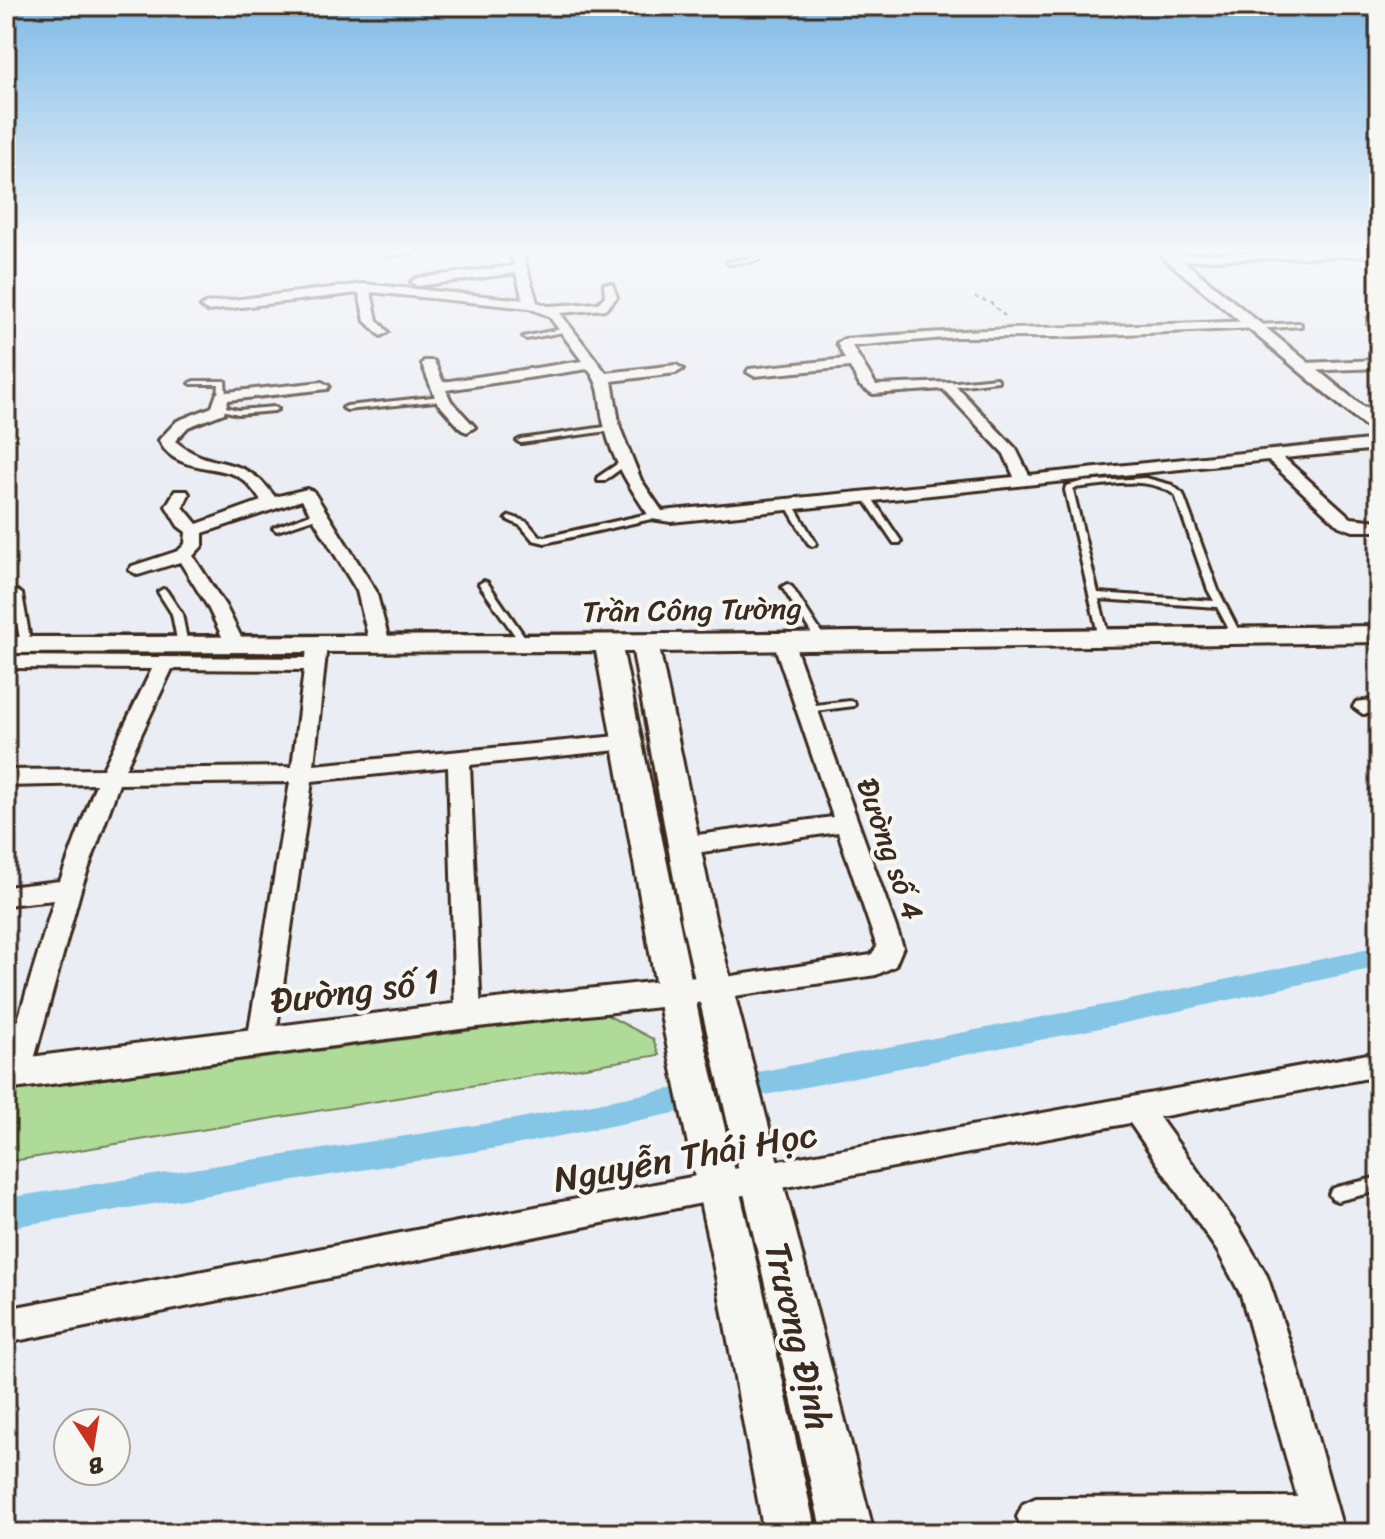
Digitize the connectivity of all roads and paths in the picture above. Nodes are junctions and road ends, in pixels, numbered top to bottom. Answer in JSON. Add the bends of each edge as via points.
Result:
{"nodes":[{"id":1,"x":371,"y":321,"type":"edge"},
{"id":2,"x":558,"y":321,"type":"edge"},
{"id":3,"x":1010,"y":321,"type":"edge"},
{"id":4,"x":1249,"y":321,"type":"edge"},
{"id":5,"x":1299,"y":325,"type":"dead end"},
{"id":6,"x":1255,"y":326,"type":"junction"},
{"id":7,"x":1012,"y":331,"type":"junction"},
{"id":8,"x":381,"y":332,"type":"dead end"},
{"id":9,"x":568,"y":334,"type":"junction"},
{"id":10,"x":526,"y":337,"type":"dead end"},
{"id":11,"x":545,"y":341,"type":"dead end"},
{"id":12,"x":855,"y":362,"type":"junction"},
{"id":13,"x":429,"y":364,"type":"dead end"},
{"id":14,"x":591,"y":364,"type":"junction"},
{"id":15,"x":1379,"y":364,"type":"edge"},
{"id":16,"x":1304,"y":367,"type":"junction"},
{"id":17,"x":676,"y":369,"type":"dead end"},
{"id":18,"x":754,"y":372,"type":"dead end"},
{"id":19,"x":602,"y":378,"type":"junction"},
{"id":20,"x":996,"y":380,"type":"dead end"},
{"id":21,"x":194,"y":383,"type":"dead end"},
{"id":22,"x":947,"y":385,"type":"junction"},
{"id":23,"x":322,"y":386,"type":"dead end"},
{"id":24,"x":440,"y":392,"type":"junction"},
{"id":25,"x":221,"y":402,"type":"junction"},
{"id":26,"x":347,"y":408,"type":"dead end"},
{"id":27,"x":274,"y":409,"type":"dead end"},
{"id":28,"x":1379,"y":409,"type":"edge"},
{"id":29,"x":1356,"y":410,"type":"junction"},
{"id":30,"x":467,"y":427,"type":"dead end"},
{"id":31,"x":612,"y":428,"type":"junction"},
{"id":32,"x":1379,"y":429,"type":"edge"},
{"id":33,"x":521,"y":441,"type":"dead end"},
{"id":34,"x":1379,"y":444,"type":"edge"},
{"id":35,"x":1270,"y":454,"type":"junction"},
{"id":36,"x":626,"y":462,"type":"junction"},
{"id":37,"x":601,"y":479,"type":"dead end"},
{"id":38,"x":1023,"y":480,"type":"junction"},
{"id":39,"x":181,"y":494,"type":"dead end"},
{"id":40,"x":866,"y":496,"type":"junction"},
{"id":41,"x":271,"y":503,"type":"junction"},
{"id":42,"x":789,"y":504,"type":"junction"},
{"id":43,"x":316,"y":515,"type":"junction"},
{"id":44,"x":657,"y":515,"type":"junction"},
{"id":45,"x":510,"y":519,"type":"dead end"},
{"id":46,"x":1379,"y":526,"type":"edge"},
{"id":47,"x":277,"y":528,"type":"dead end"},
{"id":48,"x":195,"y":530,"type":"junction"},
{"id":49,"x":897,"y":541,"type":"dead end"},
{"id":50,"x":812,"y":543,"type":"dead end"},
{"id":51,"x":184,"y":555,"type":"junction"},
{"id":52,"x":138,"y":570,"type":"dead end"},
{"id":53,"x":484,"y":584,"type":"dead end"},
{"id":54,"x":787,"y":587,"type":"dead end"},
{"id":55,"x":163,"y":592,"type":"dead end"},
{"id":56,"x":17,"y":594,"type":"dead end"},
{"id":57,"x":1094,"y":596,"type":"junction"},
{"id":58,"x":1219,"y":604,"type":"junction"},
{"id":59,"x":1379,"y":634,"type":"edge"},
{"id":60,"x":1237,"y":637,"type":"junction"},
{"id":61,"x":1104,"y":638,"type":"junction"},
{"id":62,"x":821,"y":640,"type":"junction"},
{"id":63,"x":783,"y":641,"type":"junction"},
{"id":64,"x":524,"y":642,"type":"junction"},
{"id":65,"x":380,"y":644,"type":"junction"},
{"id":66,"x":608,"y":644,"type":"junction"},
{"id":67,"x":645,"y":644,"type":"junction"},
{"id":68,"x":235,"y":645,"type":"junction"},
{"id":69,"x":13,"y":651,"type":"edge"},
{"id":70,"x":174,"y":654,"type":"junction"},
{"id":71,"x":316,"y":654,"type":"junction"},
{"id":72,"x":850,"y":704,"type":"dead end"},
{"id":73,"x":807,"y":709,"type":"junction"},
{"id":74,"x":628,"y":742,"type":"junction"},
{"id":75,"x":459,"y":760,"type":"junction"},
{"id":76,"x":302,"y":774,"type":"junction"},
{"id":77,"x":110,"y":777,"type":"junction"},
{"id":78,"x":6,"y":778,"type":"edge"},
{"id":79,"x":847,"y":823,"type":"junction"},
{"id":80,"x":682,"y":846,"type":"junction"},
{"id":81,"x":69,"y":889,"type":"junction"},
{"id":82,"x":6,"y":896,"type":"edge"},
{"id":83,"x":676,"y":992,"type":"junction"},
{"id":84,"x":718,"y":1004,"type":"junction"},
{"id":85,"x":468,"y":1015,"type":"junction"},
{"id":86,"x":261,"y":1042,"type":"junction"},
{"id":87,"x":1379,"y":1064,"type":"edge"},
{"id":88,"x":11,"y":1075,"type":"edge"},
{"id":89,"x":1138,"y":1111,"type":"junction"},
{"id":90,"x":736,"y":1163,"type":"junction"},
{"id":91,"x":1379,"y":1184,"type":"edge"},
{"id":92,"x":1337,"y":1194,"type":"dead end"},
{"id":93,"x":6,"y":1326,"type":"edge"},
{"id":94,"x":1036,"y":1517,"type":"dead end"},
{"id":95,"x":1322,"y":1524,"type":"edge"},
{"id":96,"x":790,"y":1533,"type":"edge"},
{"id":97,"x":848,"y":1533,"type":"edge"}],
"edges":[{"from":1,"to":8,"type":"street"},
{"from":2,"to":9,"type":"street"},
{"from":3,"to":7,"type":"path"},
{"from":4,"to":6,"type":"street"},
{"from":5,"to":6,"type":"lane"},
{"from":6,"to":7,"type":"street"},
{"from":6,"to":16,"type":"street"},
{"from":7,"to":12,"type":"street","via":[[844,343]]},
{"from":9,"to":10,"type":"lane"},
{"from":9,"to":11,"type":"lane"},
{"from":9,"to":14,"type":"street"},
{"from":12,"to":18,"type":"street"},
{"from":12,"to":22,"type":"street","via":[[873,390]]},
{"from":13,"to":24,"type":"street"},
{"from":14,"to":19,"type":"street"},
{"from":14,"to":24,"type":"street"},
{"from":15,"to":16,"type":"street"},
{"from":16,"to":29,"type":"street"},
{"from":17,"to":19,"type":"street"},
{"from":19,"to":31,"type":"street"},
{"from":20,"to":22,"type":"lane"},
{"from":21,"to":25,"type":"lane","via":[[223,382]]},
{"from":22,"to":38,"type":"street","via":[[1011,452]]},
{"from":23,"to":25,"type":"street"},
{"from":24,"to":26,"type":"lane"},
{"from":24,"to":30,"type":"street"},
{"from":25,"to":27,"type":"lane","via":[[238,412]]},
{"from":25,"to":41,"type":"street","via":[[182,424],[167,440],[169,445],[199,464],[234,469],[256,482]]},
{"from":28,"to":29,"type":"lane"},
{"from":29,"to":32,"type":"street"},
{"from":31,"to":33,"type":"lane"},
{"from":31,"to":36,"type":"street"},
{"from":34,"to":35,"type":"street"},
{"from":35,"to":38,"type":"street"},
{"from":35,"to":46,"type":"street","via":[[1345,522]]},
{"from":36,"to":37,"type":"lane"},
{"from":36,"to":44,"type":"street"},
{"from":38,"to":40,"type":"street"},
{"from":39,"to":48,"type":"street","via":[[174,506]]},
{"from":40,"to":42,"type":"street"},
{"from":40,"to":49,"type":"lane"},
{"from":41,"to":43,"type":"street","via":[[307,494]]},
{"from":41,"to":48,"type":"street"},
{"from":42,"to":44,"type":"street"},
{"from":42,"to":50,"type":"lane"},
{"from":43,"to":47,"type":"lane"},
{"from":43,"to":65,"type":"street","via":[[364,584]]},
{"from":44,"to":45,"type":"lane","via":[[545,540]]},
{"from":48,"to":51,"type":"street","via":[[194,545]]},
{"from":51,"to":52,"type":"street"},
{"from":51,"to":68,"type":"street"},
{"from":53,"to":64,"type":"lane"},
{"from":54,"to":62,"type":"lane"},
{"from":55,"to":70,"type":"lane","via":[[177,614]]},
{"from":56,"to":69,"type":"lane"},
{"from":57,"to":58,"type":"lane"},
{"from":57,"to":58,"type":"lane","via":[[1070,486],[1147,482],[1179,494]]},
{"from":57,"to":61,"type":"lane"},
{"from":58,"to":60,"type":"lane"},
{"from":59,"to":60,"type":"main road","name":"Trần Công Tường"},
{"from":60,"to":61,"type":"main road","name":"Trần Công Tường"},
{"from":61,"to":62,"type":"main road","name":"Trần Công Tường"},
{"from":62,"to":63,"type":"main road","name":"Trần Công Tường"},
{"from":63,"to":67,"type":"main road","name":"Trần Công Tường"},
{"from":63,"to":73,"type":"street","name":"Đường số 4"},
{"from":64,"to":65,"type":"main road","name":"Trần Công Tường"},
{"from":64,"to":66,"type":"main road","name":"Trần Công Tường"},
{"from":65,"to":71,"type":"main road","name":"Trần Công Tường"},
{"from":66,"to":67,"type":"main road","name":"Trần Công Tường"},
{"from":66,"to":74,"type":"main road"},
{"from":67,"to":80,"type":"main road"},
{"from":68,"to":70,"type":"main road","name":"Trần Công Tường"},
{"from":68,"to":71,"type":"main road","name":"Trần Công Tường"},
{"from":69,"to":70,"type":"main road","name":"Trần Công Tường"},
{"from":70,"to":71,"type":"street","name":"Trần Công Tường"},
{"from":70,"to":77,"type":"street"},
{"from":71,"to":76,"type":"street"},
{"from":72,"to":73,"type":"lane"},
{"from":73,"to":79,"type":"street","name":"Đường số 4"},
{"from":74,"to":75,"type":"street"},
{"from":74,"to":83,"type":"main road"},
{"from":75,"to":76,"type":"street"},
{"from":75,"to":85,"type":"street"},
{"from":76,"to":77,"type":"street"},
{"from":76,"to":86,"type":"street"},
{"from":77,"to":78,"type":"street"},
{"from":77,"to":81,"type":"street"},
{"from":79,"to":80,"type":"street"},
{"from":79,"to":84,"type":"street","name":"Đường số 4","via":[[890,947],[886,959]]},
{"from":80,"to":84,"type":"main road"},
{"from":81,"to":82,"type":"street"},
{"from":81,"to":88,"type":"street"},
{"from":83,"to":84,"type":"street","name":"Đường số 1"},
{"from":83,"to":85,"type":"street","name":"Đường số 1"},
{"from":83,"to":90,"type":"main road","via":[[683,1031]]},
{"from":84,"to":90,"type":"main road"},
{"from":85,"to":86,"type":"street","name":"Đường số 1"},
{"from":86,"to":88,"type":"street","name":"Đường số 1"},
{"from":87,"to":89,"type":"street","name":"Nguyễn Thái Học"},
{"from":89,"to":90,"type":"street","name":"Nguyễn Thái Học"},
{"from":89,"to":95,"type":"street","via":[[1229,1241],[1255,1288]]},
{"from":90,"to":93,"type":"street","name":"Nguyễn Thái Học"},
{"from":90,"to":96,"type":"main road","name":"Trương Định"},
{"from":90,"to":97,"type":"main road","name":"Trương Định"},
{"from":91,"to":92,"type":"lane"},
{"from":94,"to":95,"type":"street"}]}
